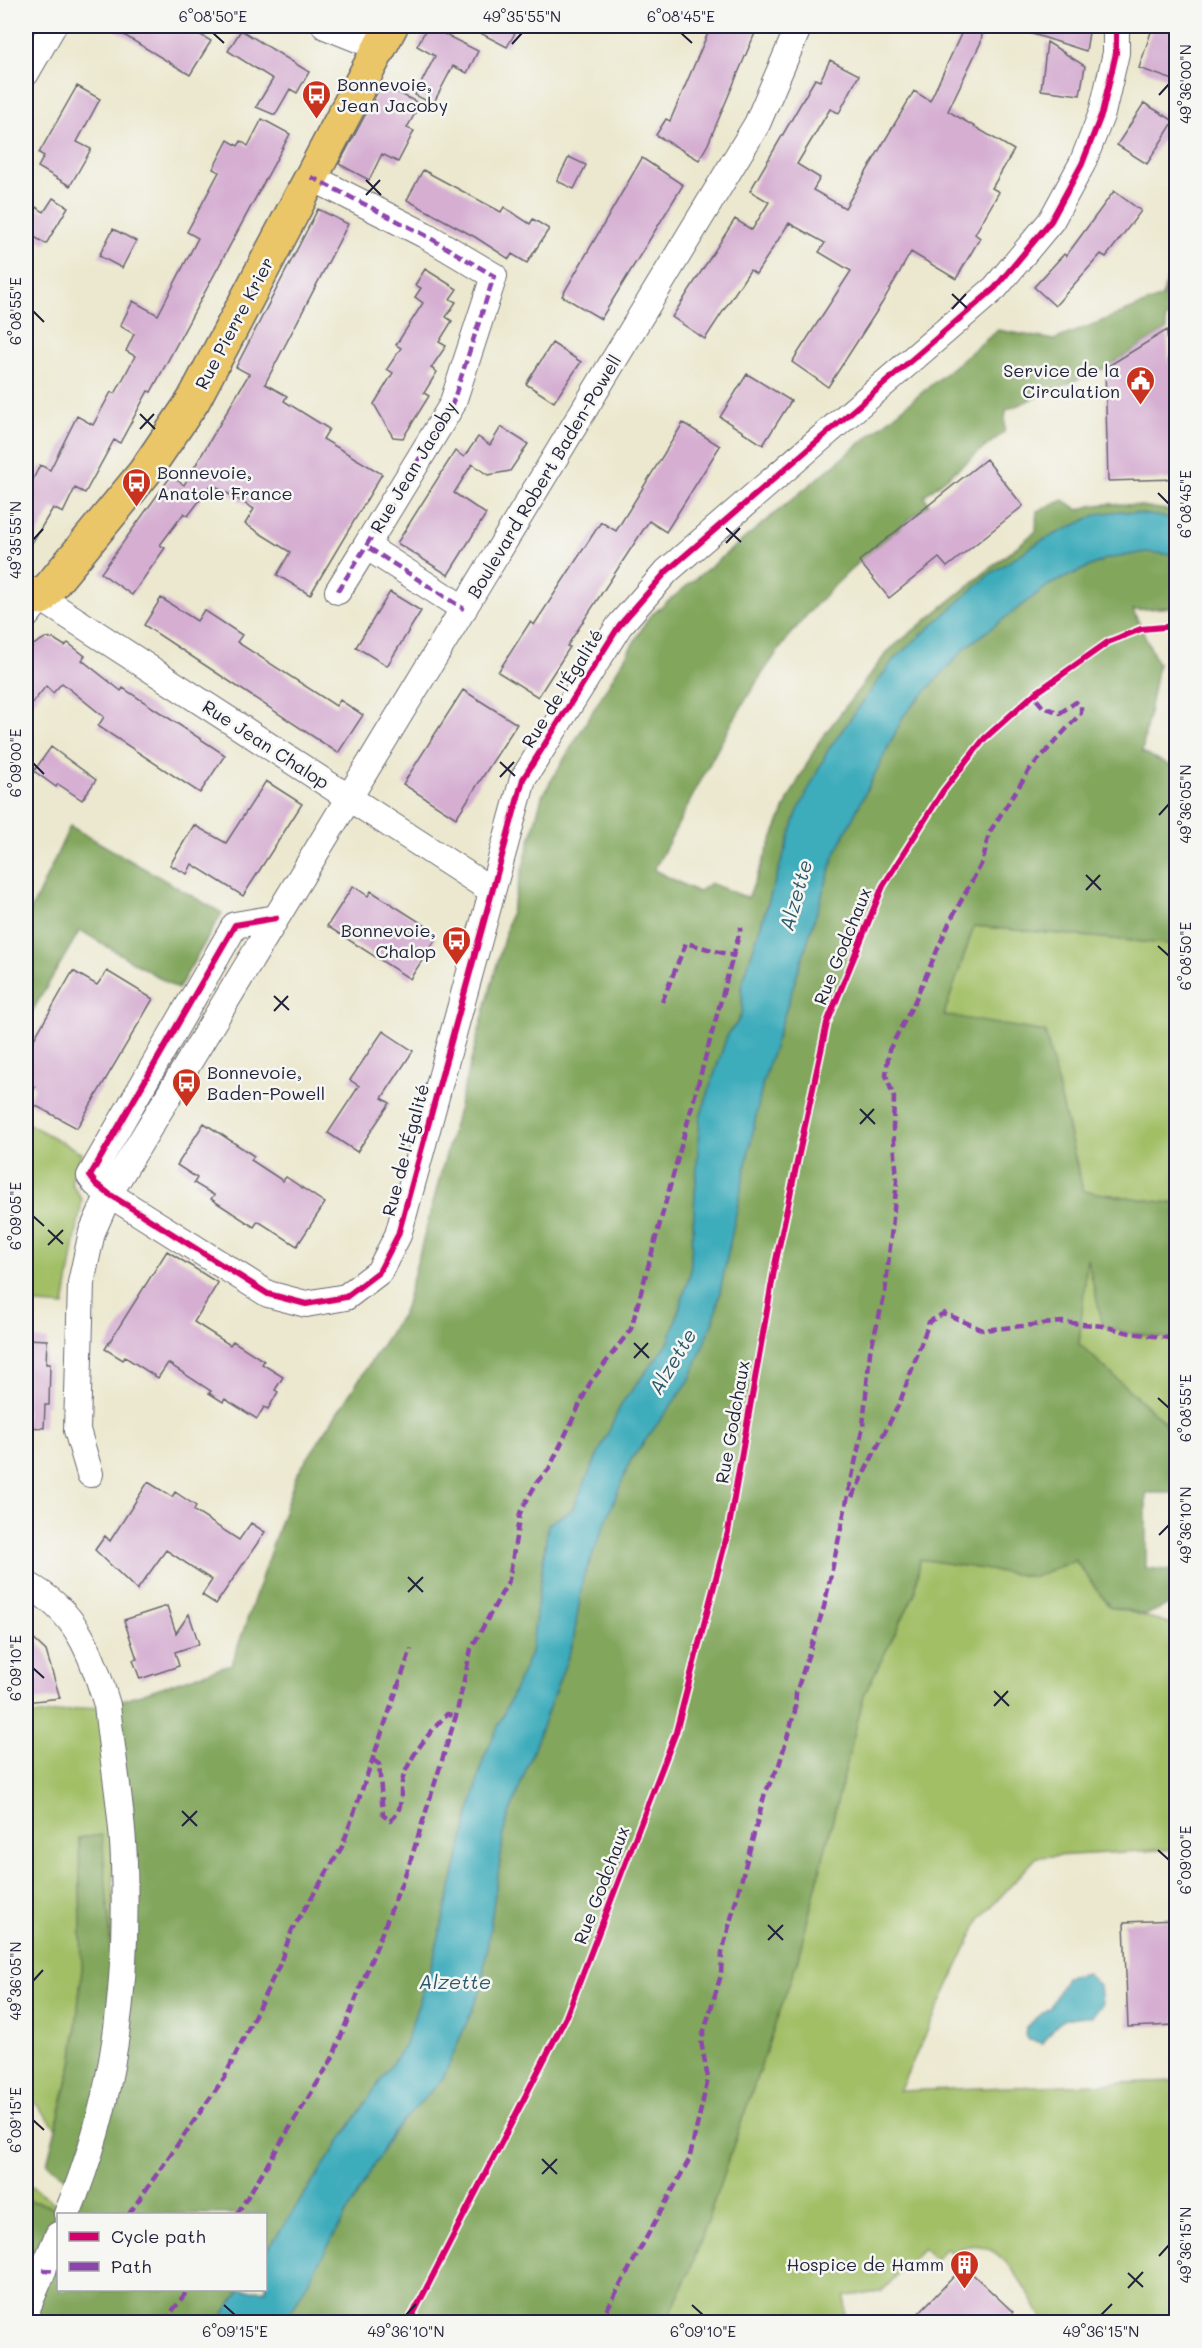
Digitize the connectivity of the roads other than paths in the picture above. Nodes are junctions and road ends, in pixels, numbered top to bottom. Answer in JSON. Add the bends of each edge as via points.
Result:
{"nodes":[{"id":1,"x":53,"y":26,"type":"edge"},
{"id":2,"x":325,"y":26,"type":"edge"},
{"id":3,"x":799,"y":26,"type":"edge"},
{"id":4,"x":1116,"y":26,"type":"edge"},
{"id":5,"x":386,"y":37,"type":"edge"},
{"id":6,"x":26,"y":73,"type":"edge"},
{"id":7,"x":311,"y":177,"type":"junction"},
{"id":8,"x":366,"y":546,"type":"junction"},
{"id":9,"x":338,"y":591,"type":"dead end"},
{"id":10,"x":31,"y":602,"type":"edge"},
{"id":11,"x":464,"y":609,"type":"junction"},
{"id":12,"x":349,"y":798,"type":"junction"},
{"id":13,"x":491,"y":890,"type":"junction"},
{"id":14,"x":109,"y":1194,"type":"junction"},
{"id":15,"x":90,"y":1474,"type":"dead end"},
{"id":16,"x":26,"y":1584,"type":"edge"},
{"id":17,"x":67,"y":2213,"type":"edge"},
{"id":18,"x":57,"y":2237,"type":"edge"},
{"id":19,"x":26,"y":2311,"type":"edge"}],
"edges":[{"from":1,"to":6,"type":"street"},
{"from":2,"to":5,"type":"street"},
{"from":3,"to":11,"type":"street","name":"Boulevard Robert Baden-Powell","via":[[757,124]]},
{"from":4,"to":13,"type":"street","name":"Rue de l'Égalité","via":[[1116,53],[1102,113],[1082,164],[1051,221],[995,288],[667,570],[619,626],[523,779]]},
{"from":5,"to":7,"type":"main road","name":"Rue Pierre Krier"},
{"from":7,"to":8,"type":"street","name":"Rue Jean Jacoby","via":[[425,235],[494,276],[452,405]]},
{"from":7,"to":10,"type":"main road","name":"Rue Pierre Krier","via":[[193,401],[144,473]]},
{"from":8,"to":9,"type":"street","name":"Rue Jean Jacoby"},
{"from":8,"to":11,"type":"street","name":"Rue Jean Jacoby"},
{"from":10,"to":12,"type":"street","name":"Rue Jean Chalop"},
{"from":11,"to":12,"type":"street","name":"Boulevard Robert Baden-Powell"},
{"from":12,"to":13,"type":"street","name":"Rue Jean Chalop"},
{"from":12,"to":14,"type":"street","name":"Boulevard Robert Baden-Powell","via":[[276,918],[235,925],[90,1176]]},
{"from":13,"to":14,"type":"street","name":"Rue de l'Égalité","via":[[398,1235],[380,1272],[346,1297],[306,1304],[268,1294]]},
{"from":14,"to":15,"type":"street","via":[[92,1232],[81,1282],[77,1430]]},
{"from":16,"to":17,"type":"street","via":[[68,1615],[92,1659],[107,1705],[124,1862],[123,1968],[113,2069],[99,2128]]},
{"from":18,"to":19,"type":"street"}]}
